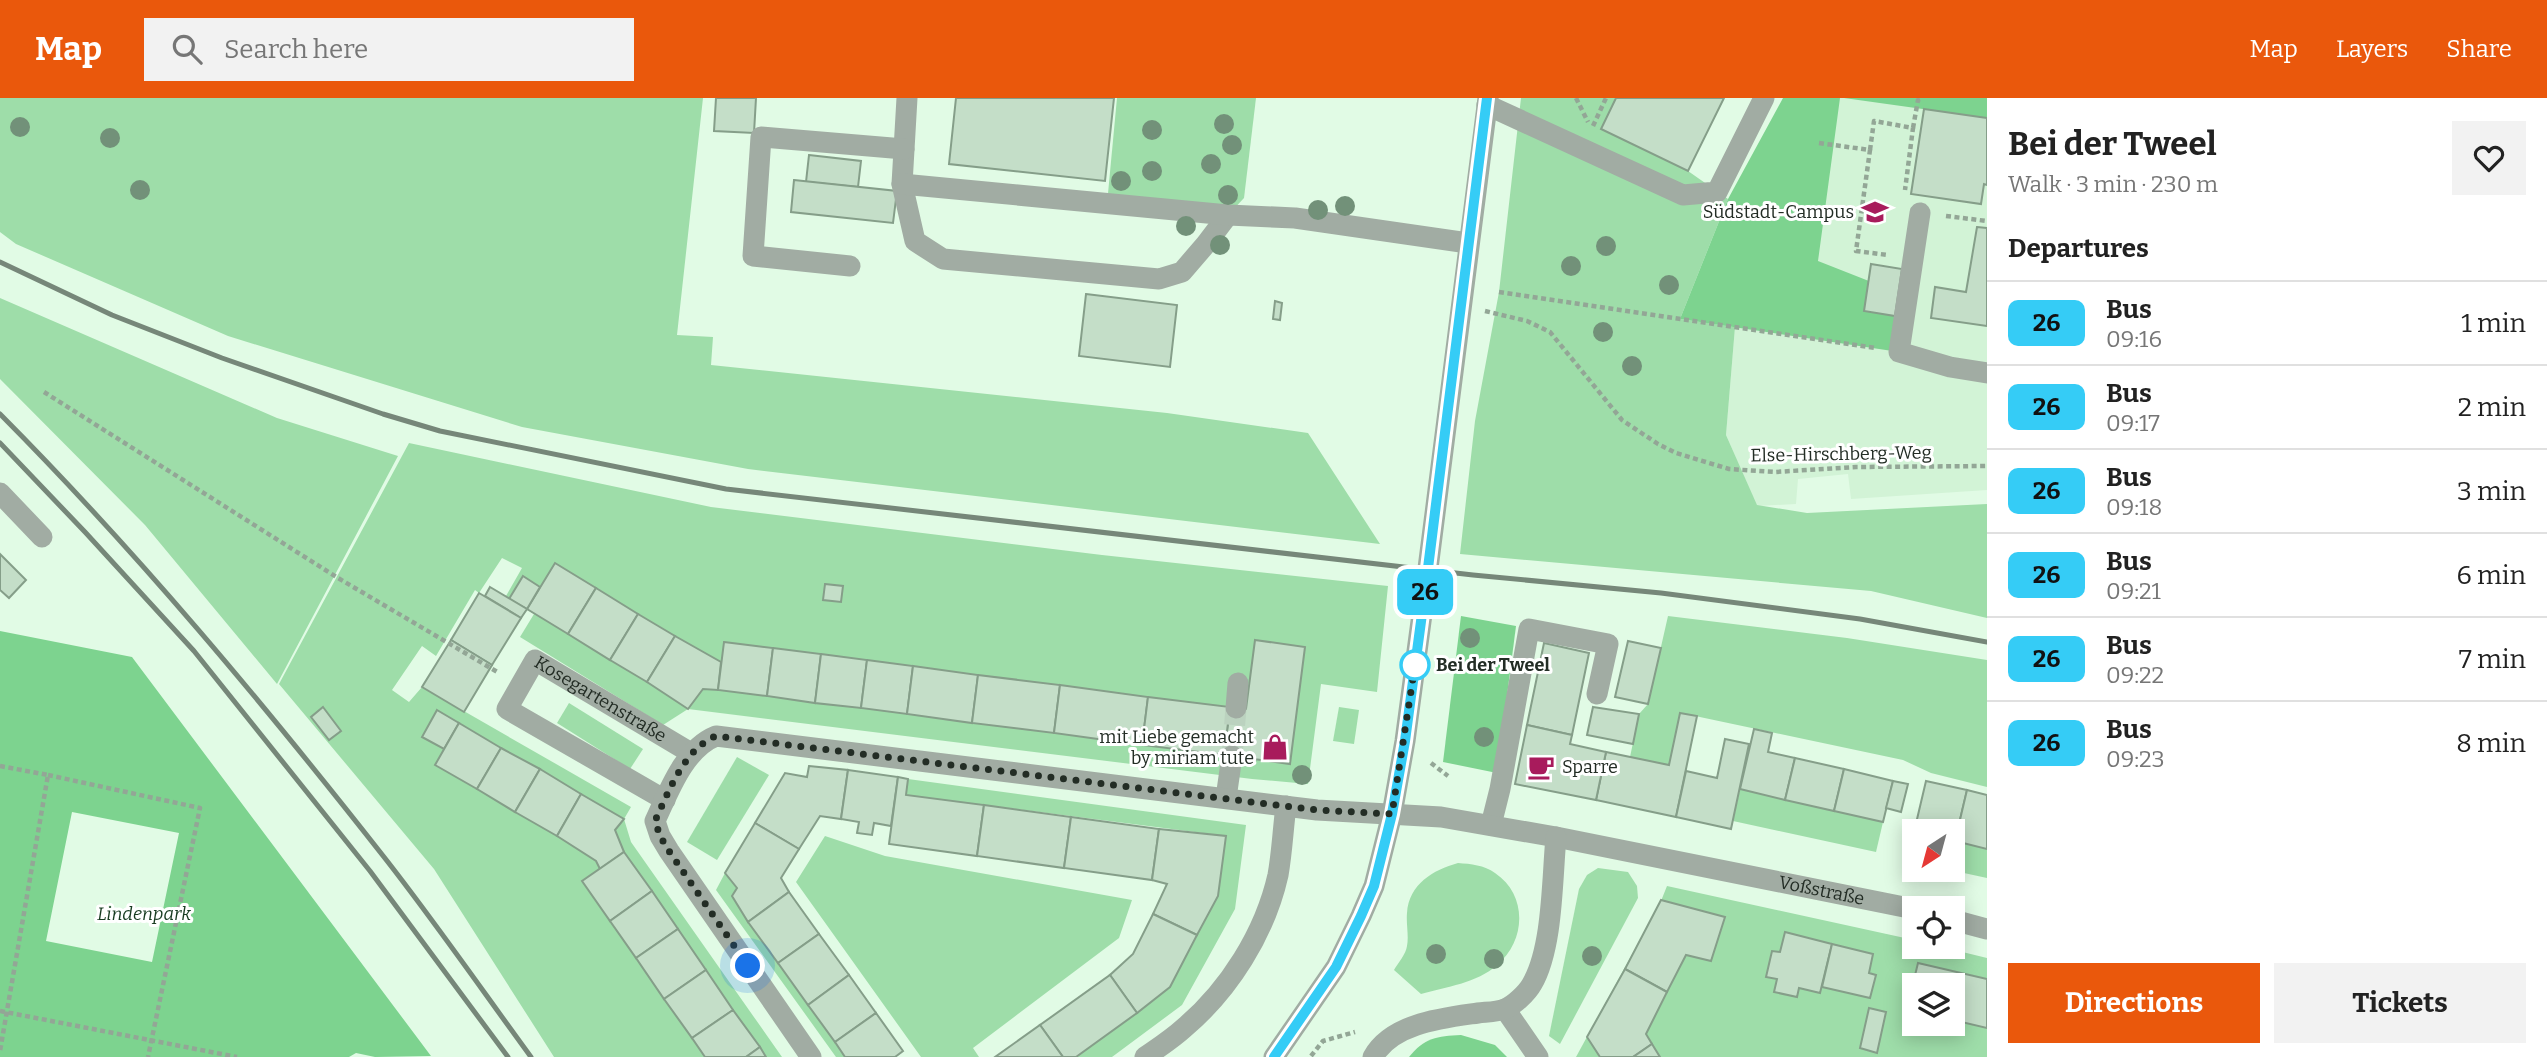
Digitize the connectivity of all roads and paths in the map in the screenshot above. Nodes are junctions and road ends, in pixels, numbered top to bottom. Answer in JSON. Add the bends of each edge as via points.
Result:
{"nodes":[{"id":1,"x":907,"y":98,"type":"edge"},
{"id":2,"x":1576,"y":98,"type":"edge"},
{"id":3,"x":1763,"y":98,"type":"edge"},
{"id":4,"x":1923,"y":98,"type":"edge"},
{"id":5,"x":1487,"y":101,"type":"edge"},
{"id":6,"x":1913,"y":128,"type":"junction"},
{"id":7,"x":1591,"y":130,"type":"dead end"},
{"id":8,"x":1819,"y":143,"type":"dead end"},
{"id":9,"x":904,"y":149,"type":"junction"},
{"id":10,"x":1870,"y":150,"type":"junction"},
{"id":11,"x":902,"y":184,"type":"junction"},
{"id":12,"x":1920,"y":213,"type":"junction"},
{"id":13,"x":1227,"y":215,"type":"junction"},
{"id":14,"x":1987,"y":221,"type":"edge"},
{"id":15,"x":1468,"y":243,"type":"junction"},
{"id":16,"x":1913,"y":259,"type":"junction"},
{"id":17,"x":850,"y":266,"type":"dead end"},
{"id":18,"x":1499,"y":292,"type":"dead end"},
{"id":19,"x":1460,"y":306,"type":"junction"},
{"id":20,"x":1899,"y":352,"type":"junction"},
{"id":21,"x":1987,"y":373,"type":"edge"},
{"id":22,"x":44,"y":392,"type":"dead end"},
{"id":23,"x":1987,"y":466,"type":"edge"},
{"id":24,"x":0,"y":493,"type":"edge"},
{"id":25,"x":42,"y":537,"type":"dead end"},
{"id":26,"x":1238,"y":682,"type":"dead end"},
{"id":27,"x":520,"y":686,"type":"junction"},
{"id":28,"x":1597,"y":694,"type":"dead end"},
{"id":29,"x":1236,"y":708,"type":"tunnel mouth"},
{"id":30,"x":691,"y":753,"type":"junction"},
{"id":31,"x":1232,"y":756,"type":"tunnel mouth"},
{"id":32,"x":1431,"y":763,"type":"dead end"},
{"id":33,"x":0,"y":766,"type":"edge"},
{"id":34,"x":48,"y":775,"type":"junction"},
{"id":35,"x":1448,"y":776,"type":"dead end"},
{"id":36,"x":1226,"y":798,"type":"junction"},
{"id":37,"x":665,"y":800,"type":"junction"},
{"id":38,"x":1286,"y":806,"type":"junction"},
{"id":39,"x":1392,"y":814,"type":"junction"},
{"id":40,"x":1491,"y":825,"type":"junction"},
{"id":41,"x":1556,"y":837,"type":"junction"},
{"id":42,"x":1902,"y":907,"type":"edge"},
{"id":43,"x":1965,"y":923,"type":"edge"},
{"id":44,"x":1987,"y":929,"type":"edge"},
{"id":45,"x":1505,"y":1009,"type":"junction"},
{"id":46,"x":0,"y":1011,"type":"edge"},
{"id":47,"x":7,"y":1012,"type":"junction"},
{"id":48,"x":1355,"y":1032,"type":"dead end"},
{"id":49,"x":151,"y":1040,"type":"junction"},
{"id":50,"x":0,"y":1051,"type":"edge"},
{"id":51,"x":1376,"y":1053,"type":"edge"},
{"id":52,"x":148,"y":1057,"type":"edge"},
{"id":53,"x":237,"y":1057,"type":"edge"},
{"id":54,"x":811,"y":1057,"type":"edge"},
{"id":55,"x":1145,"y":1057,"type":"edge"},
{"id":56,"x":1274,"y":1057,"type":"edge"},
{"id":57,"x":1310,"y":1057,"type":"edge"},
{"id":58,"x":1538,"y":1057,"type":"edge"}],
"edges":[{"from":1,"to":9,"type":"street"},
{"from":2,"to":7,"type":"path"},
{"from":3,"to":5,"type":"street","via":[[1717,192],[1683,195]]},
{"from":4,"to":6,"type":"path"},
{"from":5,"to":15,"type":"street"},
{"from":6,"to":10,"type":"path","via":[[1874,121]]},
{"from":6,"to":12,"type":"path","via":[[1902,210]]},
{"from":8,"to":10,"type":"path"},
{"from":9,"to":11,"type":"street"},
{"from":9,"to":17,"type":"street","via":[[761,137],[753,256]]},
{"from":10,"to":16,"type":"path","via":[[1856,251]]},
{"from":11,"to":13,"type":"street"},
{"from":11,"to":13,"type":"street","via":[[915,242],[943,259],[1052,271],[1159,279],[1182,272]]},
{"from":12,"to":14,"type":"path"},
{"from":12,"to":16,"type":"street"},
{"from":13,"to":15,"type":"street","via":[[1295,218]]},
{"from":15,"to":19,"type":"street"},
{"from":16,"to":20,"type":"street"},
{"from":18,"to":20,"type":"path"},
{"from":19,"to":23,"type":"path","name":"Else-Hirschberg-Weg","via":[[1527,321],[1550,332],[1622,419],[1676,453],[1729,469],[1775,472]]},
{"from":19,"to":39,"type":"street"},
{"from":20,"to":21,"type":"street"},
{"from":22,"to":27,"type":"path","via":[[338,578]]},
{"from":24,"to":25,"type":"street"},
{"from":26,"to":29,"type":"street"},
{"from":27,"to":30,"type":"street","name":"Kosegartenstraße","via":[[535,660]]},
{"from":27,"to":37,"type":"street","name":"Kosegartenstraße","via":[[507,709]]},
{"from":28,"to":40,"type":"street","via":[[1608,644],[1529,629]]},
{"from":30,"to":36,"type":"street","via":[[716,736]]},
{"from":30,"to":37,"type":"street"},
{"from":31,"to":36,"type":"street"},
{"from":32,"to":35,"type":"path"},
{"from":33,"to":34,"type":"path"},
{"from":34,"to":47,"type":"path"},
{"from":34,"to":49,"type":"path","via":[[200,808]]},
{"from":36,"to":38,"type":"street"},
{"from":37,"to":54,"type":"street","via":[[655,821],[660,836]]},
{"from":38,"to":39,"type":"street"},
{"from":38,"to":55,"type":"street","via":[[1278,875],[1249,949],[1206,1008]]},
{"from":39,"to":40,"type":"street"},
{"from":39,"to":56,"type":"street","via":[[1374,886],[1361,916],[1336,967]]},
{"from":40,"to":41,"type":"street"},
{"from":41,"to":42,"type":"street","name":"Voßstraße"},
{"from":41,"to":45,"type":"street","via":[[1541,965],[1531,986]]},
{"from":43,"to":44,"type":"street"},
{"from":45,"to":51,"type":"street","via":[[1451,1017],[1399,1032]]},
{"from":45,"to":58,"type":"street"},
{"from":46,"to":47,"type":"path"},
{"from":47,"to":49,"type":"path"},
{"from":47,"to":50,"type":"path"},
{"from":48,"to":57,"type":"path","via":[[1323,1041]]},
{"from":49,"to":52,"type":"path"},
{"from":49,"to":53,"type":"path"}]}
